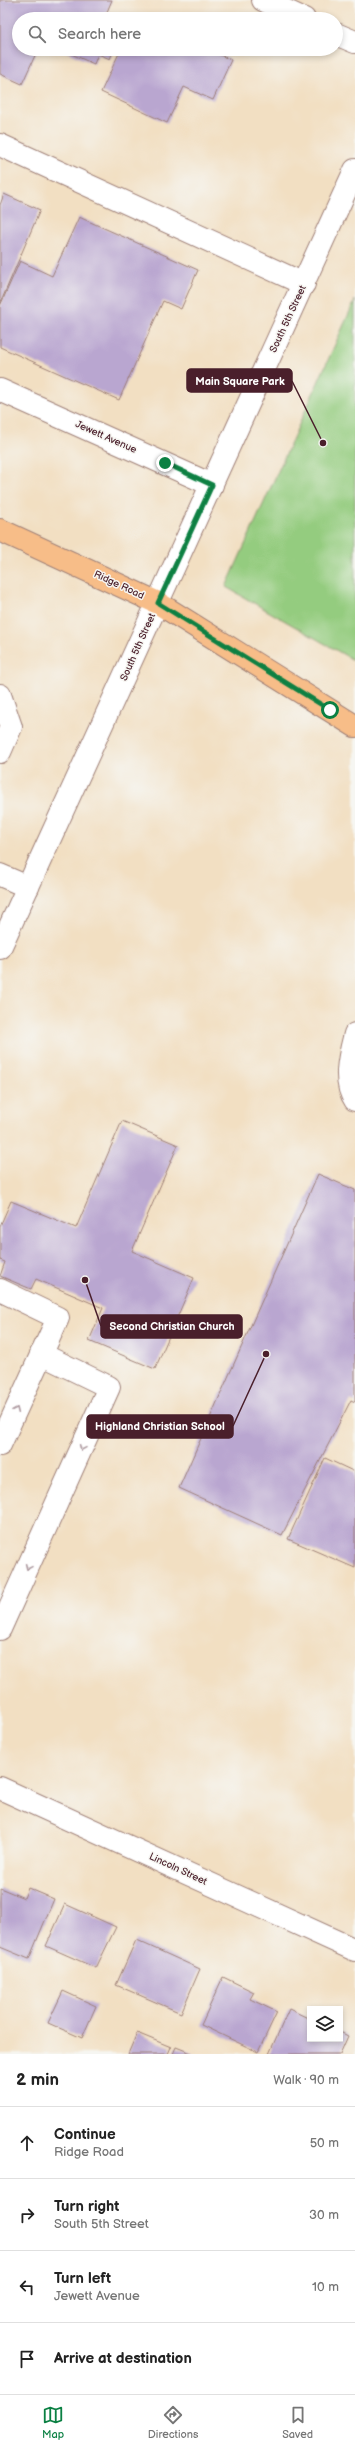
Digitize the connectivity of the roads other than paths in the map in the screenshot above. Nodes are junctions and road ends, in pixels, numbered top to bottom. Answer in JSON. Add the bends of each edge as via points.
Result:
{"nodes":[{"id":1,"x":263,"y":0,"type":"edge"},
{"id":2,"x":289,"y":12,"type":"edge"},
{"id":3,"x":343,"y":37,"type":"edge"},
{"id":4,"x":355,"y":42,"type":"edge"},
{"id":5,"x":0,"y":145,"type":"edge"},
{"id":6,"x":355,"y":170,"type":"edge"},
{"id":7,"x":304,"y":284,"type":"junction"},
{"id":8,"x":0,"y":390,"type":"edge"},
{"id":9,"x":212,"y":485,"type":"junction"},
{"id":10,"x":0,"y":530,"type":"edge"},
{"id":11,"x":158,"y":603,"type":"junction"},
{"id":12,"x":0,"y":695,"type":"edge"},
{"id":13,"x":355,"y":726,"type":"edge"},
{"id":14,"x":0,"y":752,"type":"edge"},
{"id":15,"x":0,"y":875,"type":"edge"},
{"id":16,"x":28,"y":887,"type":"junction"},
{"id":17,"x":0,"y":948,"type":"edge"},
{"id":18,"x":355,"y":1034,"type":"edge"},
{"id":19,"x":355,"y":1100,"type":"edge"},
{"id":20,"x":0,"y":1290,"type":"edge"},
{"id":21,"x":41,"y":1354,"type":"junction"},
{"id":22,"x":0,"y":1445,"type":"edge"},
{"id":23,"x":0,"y":1629,"type":"edge"},
{"id":24,"x":0,"y":1788,"type":"edge"},
{"id":25,"x":355,"y":1950,"type":"edge"}],
"edges":[{"from":1,"to":2,"type":"street"},
{"from":3,"to":4,"type":"street"},
{"from":5,"to":7,"type":"street"},
{"from":6,"to":7,"type":"street","name":"South 5th Street"},
{"from":7,"to":9,"type":"street","name":"South 5th Street"},
{"from":8,"to":9,"type":"street","name":"Jewett Avenue"},
{"from":9,"to":11,"type":"street","name":"South 5th Street"},
{"from":10,"to":11,"type":"main road","name":"Ridge Road"},
{"from":11,"to":13,"type":"main road","name":"Ridge Road"},
{"from":11,"to":16,"type":"street","name":"South 5th Street"},
{"from":12,"to":14,"type":"street","via":[[11,727]]},
{"from":15,"to":16,"type":"street"},
{"from":16,"to":17,"type":"street","name":"South 5th Street"},
{"from":18,"to":19,"type":"street","via":[[347,1064],[351,1094]]},
{"from":20,"to":21,"type":"street","via":[[58,1318]]},
{"from":22,"to":21,"type":"street","one_way":true},
{"from":21,"to":23,"type":"street","one_way":true,"via":[[109,1387]]},
{"from":24,"to":25,"type":"street","name":"Lincoln Street"}]}
